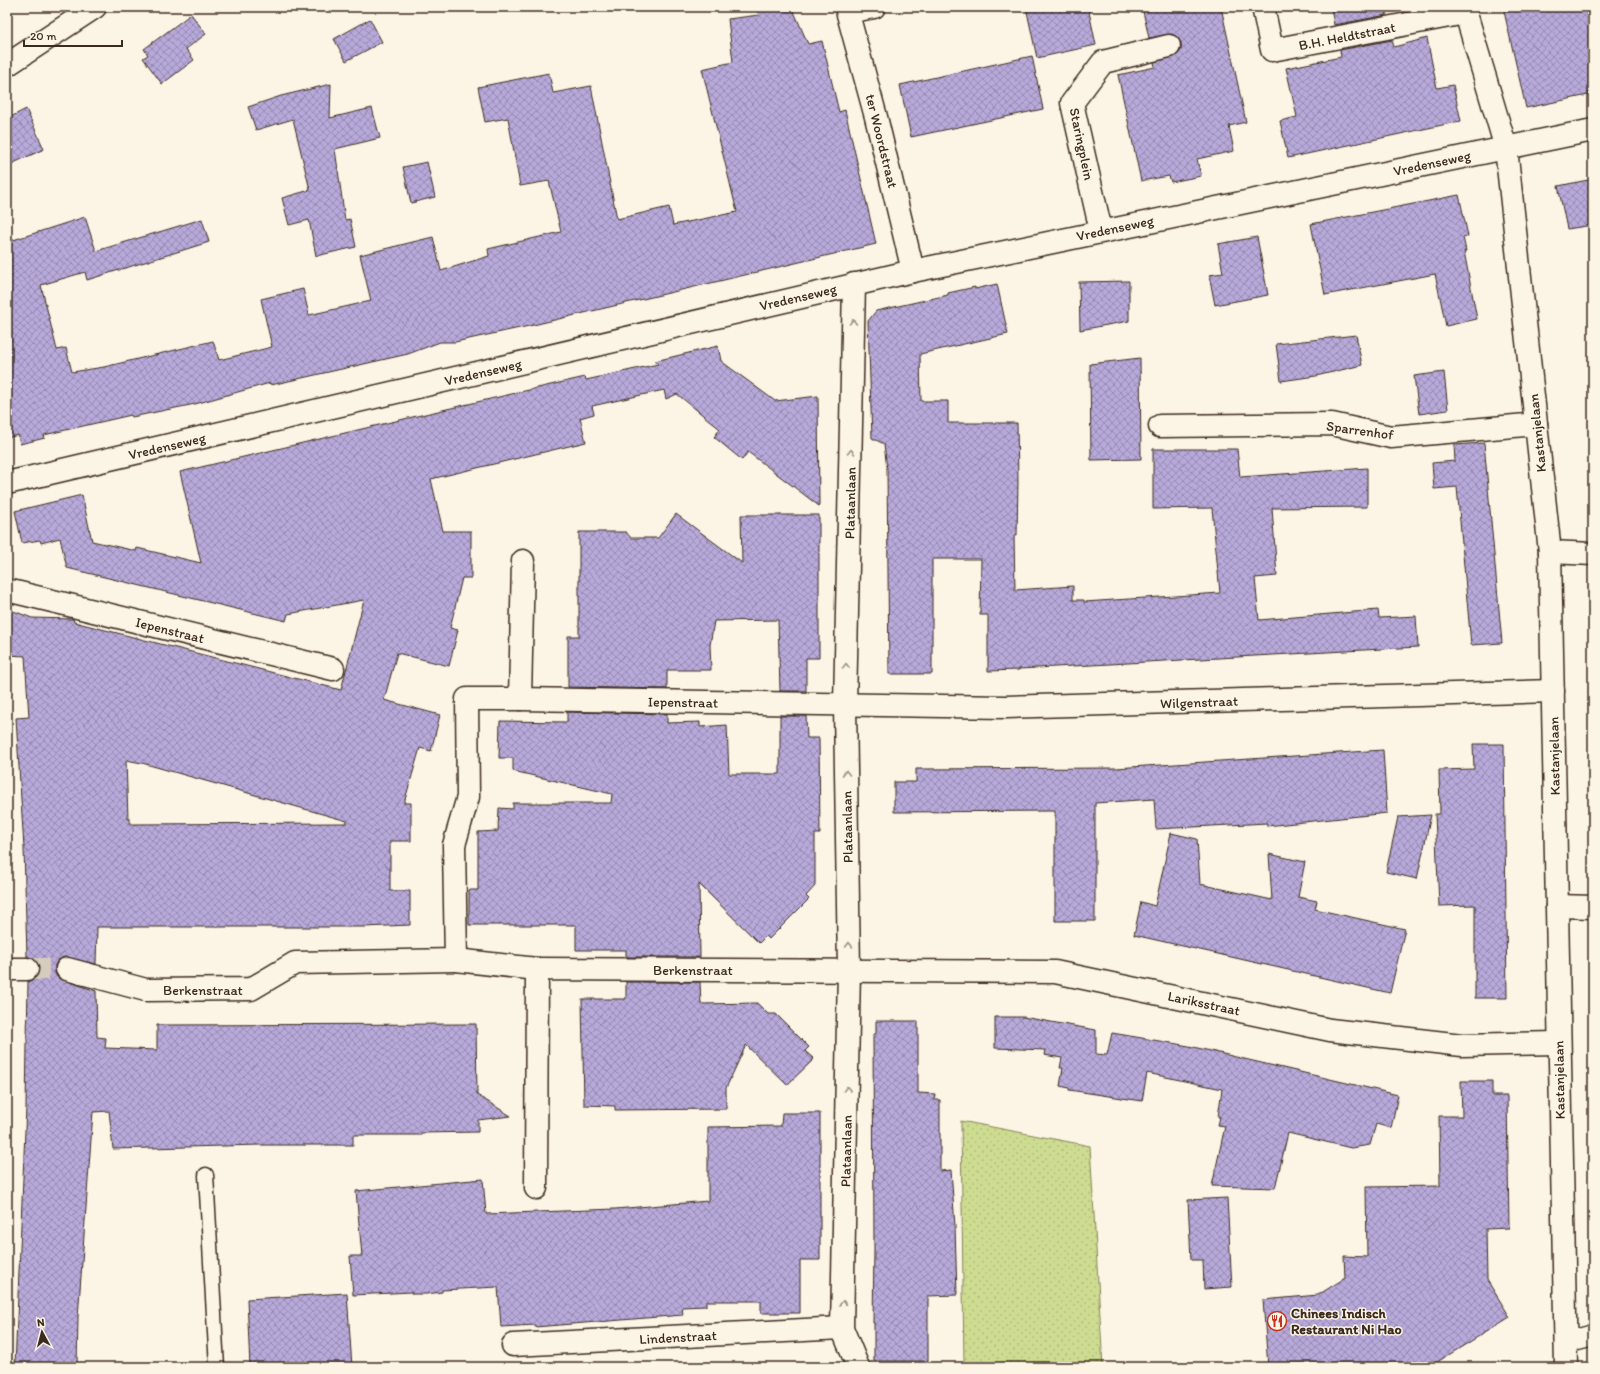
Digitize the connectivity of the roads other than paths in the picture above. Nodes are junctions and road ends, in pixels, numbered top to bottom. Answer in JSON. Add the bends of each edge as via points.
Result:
{"nodes":[{"id":1,"x":95,"y":7,"type":"edge"},
{"id":2,"x":874,"y":7,"type":"edge"},
{"id":3,"x":1263,"y":7,"type":"edge"},
{"id":4,"x":847,"y":10,"type":"edge"},
{"id":5,"x":1464,"y":10,"type":"edge"},
{"id":6,"x":1169,"y":46,"type":"dead end"},
{"id":7,"x":7,"y":65,"type":"edge"},
{"id":8,"x":1593,"y":130,"type":"edge"},
{"id":9,"x":1506,"y":148,"type":"junction"},
{"id":10,"x":1101,"y":231,"type":"junction"},
{"id":11,"x":913,"y":271,"type":"junction"},
{"id":12,"x":854,"y":284,"type":"junction"},
{"id":13,"x":1536,"y":424,"type":"junction"},
{"id":14,"x":1160,"y":426,"type":"dead end"},
{"id":15,"x":7,"y":483,"type":"edge"},
{"id":16,"x":1550,"y":552,"type":"junction"},
{"id":17,"x":1593,"y":554,"type":"edge"},
{"id":18,"x":523,"y":561,"type":"dead end"},
{"id":19,"x":7,"y":590,"type":"edge"},
{"id":20,"x":333,"y":669,"type":"dead end"},
{"id":21,"x":1553,"y":691,"type":"junction"},
{"id":22,"x":520,"y":699,"type":"junction"},
{"id":23,"x":846,"y":705,"type":"junction"},
{"id":24,"x":1557,"y":906,"type":"junction"},
{"id":25,"x":1593,"y":907,"type":"edge"},
{"id":26,"x":456,"y":960,"type":"junction"},
{"id":27,"x":67,"y":969,"type":"tunnel mouth"},
{"id":28,"x":537,"y":970,"type":"junction"},
{"id":29,"x":849,"y":970,"type":"junction"},
{"id":30,"x":1558,"y":1043,"type":"junction"},
{"id":31,"x":206,"y":1175,"type":"dead end"},
{"id":32,"x":536,"y":1188,"type":"dead end"},
{"id":33,"x":842,"y":1328,"type":"junction"},
{"id":34,"x":1593,"y":1335,"type":"edge"},
{"id":35,"x":1566,"y":1342,"type":"junction"},
{"id":36,"x":513,"y":1345,"type":"dead end"},
{"id":37,"x":217,"y":1367,"type":"edge"},
{"id":38,"x":858,"y":1367,"type":"edge"},
{"id":39,"x":1566,"y":1367,"type":"edge"}],
"edges":[{"from":1,"to":7,"type":"street"},
{"from":2,"to":4,"type":"street","name":"ter Woordstraat"},
{"from":3,"to":5,"type":"street","name":"B.H. Heldtstraat","via":[[1272,50]]},
{"from":4,"to":11,"type":"street","name":"ter Woordstraat"},
{"from":5,"to":9,"type":"street","name":"B.H. Heldtstraat"},
{"from":6,"to":10,"type":"street","name":"Staringplein","via":[[1103,62],[1072,103]]},
{"from":8,"to":9,"type":"street","name":"Vredenseweg"},
{"from":9,"to":10,"type":"street","name":"Vredenseweg"},
{"from":9,"to":13,"type":"street","name":"Kastanjelaan"},
{"from":10,"to":11,"type":"street","name":"Vredenseweg"},
{"from":11,"to":12,"type":"street","name":"Vredenseweg"},
{"from":12,"to":15,"type":"street","name":"Vredenseweg"},
{"from":23,"to":12,"type":"street","name":"Plataanlaan","one_way":true},
{"from":13,"to":14,"type":"street","name":"Sparrenhof","via":[[1390,437],[1332,424]]},
{"from":13,"to":16,"type":"street","name":"Kastanjelaan"},
{"from":16,"to":17,"type":"street"},
{"from":16,"to":21,"type":"street","name":"Kastanjelaan"},
{"from":18,"to":22,"type":"street"},
{"from":19,"to":20,"type":"street","name":"Iepenstraat"},
{"from":21,"to":23,"type":"street","name":"Wilgenstraat","via":[[1006,707]]},
{"from":21,"to":24,"type":"street","name":"Kastanjelaan"},
{"from":22,"to":23,"type":"street","name":"Iepenstraat"},
{"from":22,"to":26,"type":"street","name":"Iepenstraat","via":[[468,699],[468,797],[454,845]]},
{"from":29,"to":23,"type":"street","name":"Plataanlaan","one_way":true},
{"from":24,"to":25,"type":"street"},
{"from":24,"to":30,"type":"street","name":"Kastanjelaan"},
{"from":26,"to":27,"type":"street","name":"Berkenstraat","via":[[295,963],[251,989],[146,990]]},
{"from":26,"to":28,"type":"street","name":"Berkenstraat"},
{"from":28,"to":29,"type":"street","name":"Berkenstraat"},
{"from":28,"to":32,"type":"street"},
{"from":29,"to":30,"type":"street","name":"Lariksstraat","via":[[1055,972],[1330,1030],[1462,1045]]},
{"from":33,"to":29,"type":"street","name":"Plataanlaan","one_way":true},
{"from":30,"to":35,"type":"street","name":"Kastanjelaan"},
{"from":31,"to":37,"type":"lane"},
{"from":33,"to":36,"type":"street","name":"Lindenstraat"},
{"from":33,"to":38,"type":"street","name":"Plataanlaan"},
{"from":34,"to":35,"type":"street"},
{"from":35,"to":39,"type":"street","name":"Kastanjelaan"}]}
